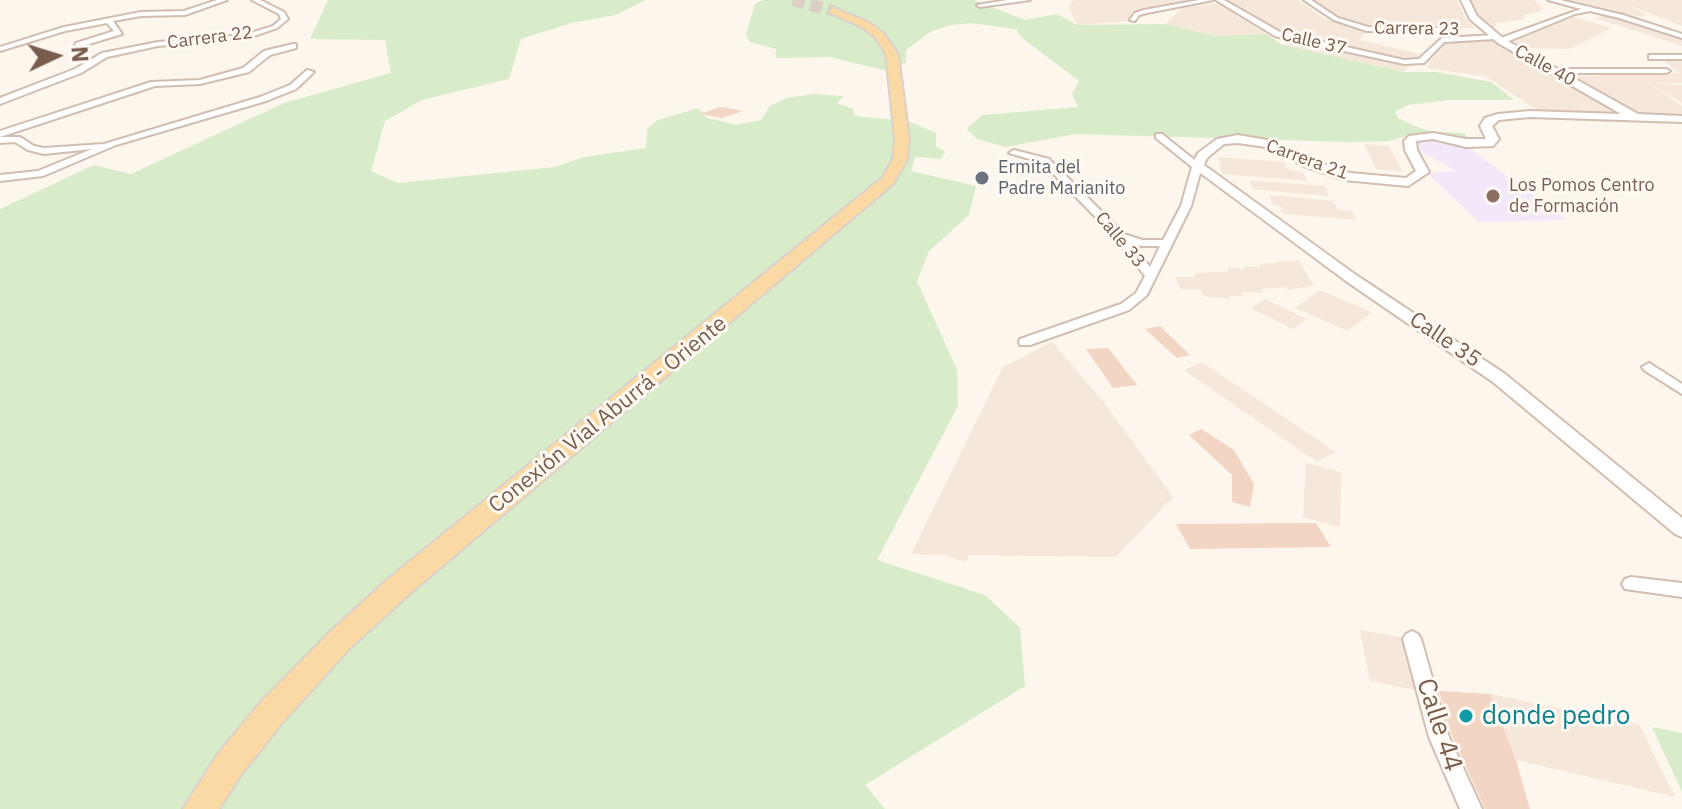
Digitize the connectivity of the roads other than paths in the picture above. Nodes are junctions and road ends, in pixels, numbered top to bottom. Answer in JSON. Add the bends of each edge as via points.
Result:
{"nodes":[{"id":1,"x":224,"y":0,"type":"edge"},
{"id":2,"x":255,"y":0,"type":"edge"},
{"id":3,"x":1027,"y":0,"type":"edge"},
{"id":4,"x":1147,"y":0,"type":"edge"},
{"id":5,"x":1210,"y":0,"type":"edge"},
{"id":6,"x":1219,"y":0,"type":"edge"},
{"id":7,"x":1307,"y":0,"type":"edge"},
{"id":8,"x":1465,"y":0,"type":"edge"},
{"id":9,"x":1551,"y":0,"type":"edge"},
{"id":10,"x":980,"y":5,"type":"dead end"},
{"id":11,"x":1566,"y":5,"type":"junction"},
{"id":12,"x":1158,"y":8,"type":"junction"},
{"id":13,"x":1591,"y":10,"type":"junction"},
{"id":14,"x":834,"y":11,"type":"tunnel mouth"},
{"id":15,"x":1574,"y":12,"type":"junction"},
{"id":16,"x":108,"y":20,"type":"junction"},
{"id":17,"x":1133,"y":20,"type":"dead end"},
{"id":18,"x":1485,"y":30,"type":"junction"},
{"id":19,"x":1682,"y":36,"type":"edge"},
{"id":20,"x":1498,"y":39,"type":"junction"},
{"id":21,"x":79,"y":45,"type":"dead end"},
{"id":22,"x":293,"y":46,"type":"dead end"},
{"id":23,"x":0,"y":49,"type":"edge"},
{"id":24,"x":1682,"y":57,"type":"edge"},
{"id":25,"x":1554,"y":71,"type":"junction"},
{"id":26,"x":1604,"y":71,"type":"junction"},
{"id":27,"x":310,"y":72,"type":"dead end"},
{"id":28,"x":1623,"y":81,"type":"dead end"},
{"id":29,"x":0,"y":101,"type":"edge"},
{"id":30,"x":1637,"y":118,"type":"junction"},
{"id":31,"x":1682,"y":119,"type":"edge"},
{"id":32,"x":0,"y":134,"type":"edge"},
{"id":33,"x":1159,"y":136,"type":"dead end"},
{"id":34,"x":0,"y":140,"type":"edge"},
{"id":35,"x":113,"y":143,"type":"junction"},
{"id":36,"x":1014,"y":153,"type":"dead end"},
{"id":37,"x":1197,"y":166,"type":"junction"},
{"id":38,"x":0,"y":178,"type":"edge"},
{"id":39,"x":1118,"y":234,"type":"junction"},
{"id":40,"x":1166,"y":243,"type":"junction"},
{"id":41,"x":1150,"y":275,"type":"junction"},
{"id":42,"x":1025,"y":342,"type":"dead end"},
{"id":43,"x":1649,"y":367,"type":"dead end"},
{"id":44,"x":1682,"y":390,"type":"edge"},
{"id":45,"x":1682,"y":529,"type":"edge"},
{"id":46,"x":1631,"y":584,"type":"dead end"},
{"id":47,"x":1682,"y":590,"type":"edge"},
{"id":48,"x":1412,"y":639,"type":"dead end"},
{"id":49,"x":200,"y":809,"type":"edge"},
{"id":50,"x":1471,"y":809,"type":"edge"}],
"edges":[{"from":1,"to":16,"type":"street","name":"Carrera 22","via":[[185,13]]},
{"from":2,"to":29,"type":"street","name":"Carrera 22","via":[[285,19],[245,37],[105,55]]},
{"from":3,"to":10,"type":"street"},
{"from":4,"to":12,"type":"street"},
{"from":5,"to":12,"type":"street"},
{"from":6,"to":20,"type":"street","name":"Calle 37","via":[[1278,34],[1416,63],[1442,40]]},
{"from":7,"to":18,"type":"street","name":"Carrera 23","via":[[1349,25],[1382,31]]},
{"from":8,"to":18,"type":"street","name":"Calle 40"},
{"from":9,"to":11,"type":"street"},
{"from":11,"to":13,"type":"street"},
{"from":11,"to":15,"type":"street"},
{"from":12,"to":17,"type":"street"},
{"from":13,"to":15,"type":"street"},
{"from":13,"to":19,"type":"street"},
{"from":14,"to":49,"type":"main road","name":"Conexión Vial Aburrá - Oriente","via":[[866,25],[892,54],[902,139],[900,159],[888,181],[398,587],[271,713]]},
{"from":15,"to":20,"type":"street"},
{"from":16,"to":21,"type":"street","via":[[119,32]]},
{"from":16,"to":23,"type":"street","name":"Carrera 22"},
{"from":18,"to":20,"type":"street","name":"Calle 40"},
{"from":20,"to":25,"type":"street","name":"Calle 40"},
{"from":22,"to":32,"type":"street","via":[[267,53],[252,67],[232,74],[147,86]]},
{"from":24,"to":26,"type":"street","via":[[1650,59],[1666,71]]},
{"from":25,"to":26,"type":"street"},
{"from":25,"to":30,"type":"street","name":"Calle 40"},
{"from":26,"to":28,"type":"street"},
{"from":27,"to":35,"type":"street","via":[[293,87],[263,99]]},
{"from":30,"to":31,"type":"street","name":"Carrera 21"},
{"from":30,"to":37,"type":"street","name":"Carrera 21","via":[[1498,117],[1486,126],[1493,139],[1485,144],[1418,136],[1410,141],[1423,172],[1408,182],[1348,177],[1269,144],[1238,139],[1221,141]]},
{"from":33,"to":37,"type":"street"},
{"from":34,"to":35,"type":"street","via":[[19,140],[44,151]]},
{"from":35,"to":38,"type":"street","via":[[48,172]]},
{"from":36,"to":39,"type":"street","name":"Calle 33","via":[[1046,161]]},
{"from":37,"to":40,"type":"street","via":[[1186,206]]},
{"from":37,"to":45,"type":"street","name":"Calle 35","via":[[1499,378]]},
{"from":39,"to":40,"type":"street","via":[[1135,242]]},
{"from":39,"to":41,"type":"street","name":"Calle 33"},
{"from":40,"to":41,"type":"street"},
{"from":41,"to":42,"type":"street","via":[[1141,295],[1125,307]]},
{"from":43,"to":44,"type":"street"},
{"from":46,"to":47,"type":"street"},
{"from":48,"to":50,"type":"street","name":"Calle 44","via":[[1439,737]]}]}
